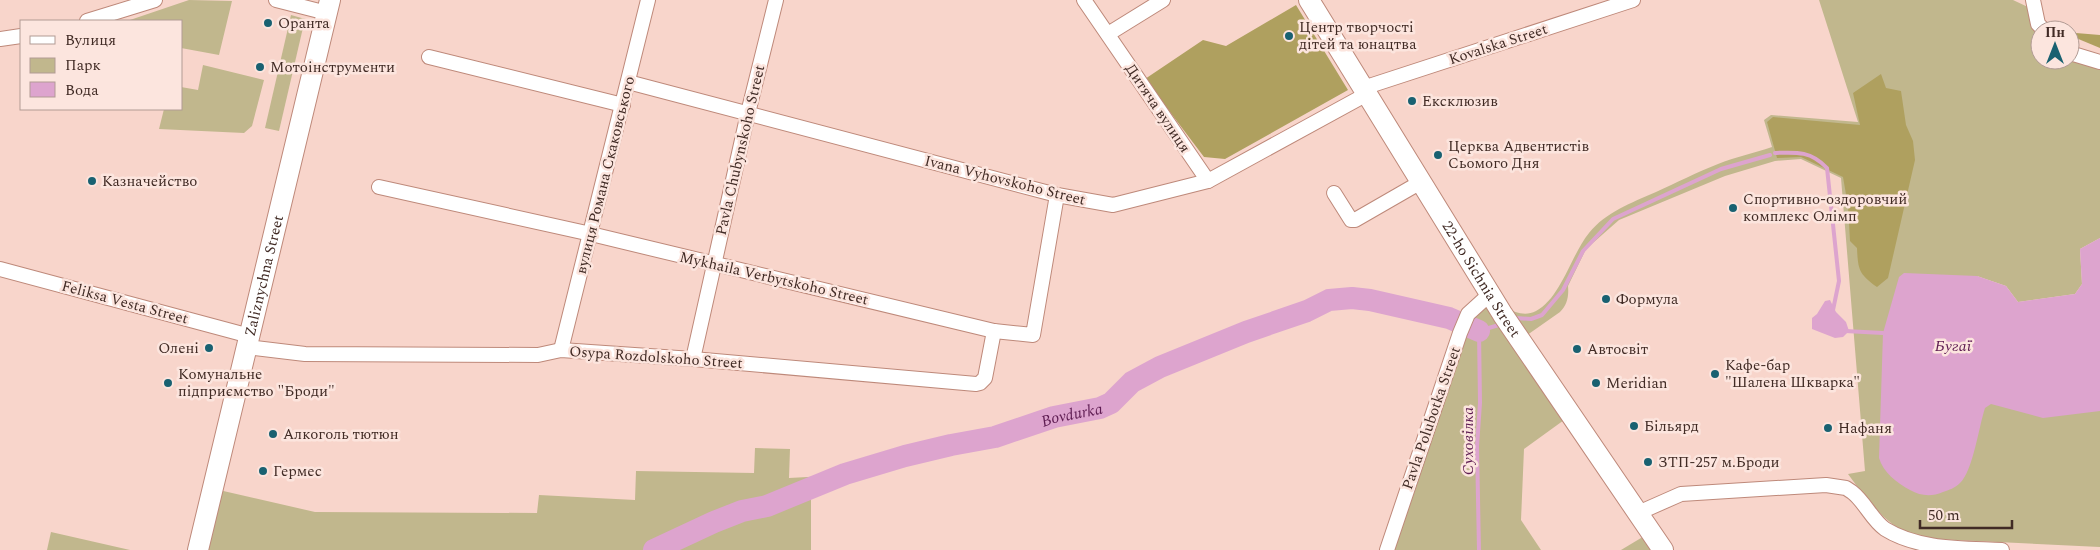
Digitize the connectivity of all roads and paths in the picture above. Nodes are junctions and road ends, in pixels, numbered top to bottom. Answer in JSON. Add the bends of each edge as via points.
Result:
{"nodes":[{"id":1,"x":156,"y":0,"type":"edge"},
{"id":2,"x":276,"y":0,"type":"edge"},
{"id":3,"x":648,"y":0,"type":"edge"},
{"id":4,"x":776,"y":0,"type":"edge"},
{"id":5,"x":1084,"y":0,"type":"edge"},
{"id":6,"x":1162,"y":0,"type":"edge"},
{"id":7,"x":1309,"y":0,"type":"edge"},
{"id":8,"x":1632,"y":0,"type":"edge"},
{"id":9,"x":2033,"y":3,"type":"edge"},
{"id":10,"x":328,"y":6,"type":"edge"},
{"id":11,"x":90,"y":20,"type":"edge"},
{"id":12,"x":2037,"y":20,"type":"edge"},
{"id":13,"x":1108,"y":34,"type":"junction"},
{"id":14,"x":20,"y":36,"type":"edge"},
{"id":15,"x":0,"y":38,"type":"edge"},
{"id":16,"x":2080,"y":56,"type":"edge"},
{"id":17,"x":429,"y":57,"type":"dead end"},
{"id":18,"x":2100,"y":62,"type":"edge"},
{"id":19,"x":628,"y":82,"type":"junction"},
{"id":20,"x":1365,"y":91,"type":"junction"},
{"id":21,"x":623,"y":104,"type":"junction"},
{"id":22,"x":748,"y":113,"type":"junction"},
{"id":23,"x":1208,"y":181,"type":"junction"},
{"id":24,"x":1421,"y":182,"type":"junction"},
{"id":25,"x":379,"y":187,"type":"dead end"},
{"id":26,"x":1334,"y":193,"type":"dead end"},
{"id":27,"x":1058,"y":195,"type":"junction"},
{"id":28,"x":591,"y":234,"type":"junction"},
{"id":29,"x":713,"y":264,"type":"junction"},
{"id":30,"x":0,"y":269,"type":"edge"},
{"id":31,"x":1490,"y":294,"type":"junction"},
{"id":32,"x":994,"y":331,"type":"junction"},
{"id":33,"x":248,"y":341,"type":"junction"},
{"id":34,"x":561,"y":350,"type":"junction"},
{"id":35,"x":693,"y":359,"type":"junction"},
{"id":36,"x":1638,"y":513,"type":"junction"},
{"id":37,"x":198,"y":550,"type":"edge"},
{"id":38,"x":1387,"y":550,"type":"edge"},
{"id":39,"x":1662,"y":550,"type":"edge"},
{"id":40,"x":2002,"y":550,"type":"edge"}],
"edges":[{"from":1,"to":11,"type":"street"},
{"from":2,"to":10,"type":"street"},
{"from":3,"to":19,"type":"street","name":"вулиця Романа Скаковського"},
{"from":4,"to":22,"type":"street","name":"Pavla Chubynskoho Street"},
{"from":5,"to":13,"type":"street","name":"Дитяча вулиця"},
{"from":6,"to":13,"type":"street"},
{"from":7,"to":20,"type":"main road","name":"22-ho Sichnia Street"},
{"from":8,"to":20,"type":"street","name":"Kovalska Street"},
{"from":9,"to":12,"type":"street"},
{"from":10,"to":33,"type":"main road","name":"Zaliznychna Street"},
{"from":13,"to":23,"type":"street","name":"Дитяча вулиця"},
{"from":14,"to":15,"type":"street"},
{"from":16,"to":18,"type":"street"},
{"from":17,"to":21,"type":"street"},
{"from":19,"to":21,"type":"street","name":"вулиця Романа Скаковського"},
{"from":19,"to":22,"type":"street","name":"Ivana Vyhovskoho Street"},
{"from":20,"to":23,"type":"street","name":"Ivana Vyhovskoho Street"},
{"from":20,"to":24,"type":"main road","name":"22-ho Sichnia Street"},
{"from":21,"to":28,"type":"street","name":"вулиця Романа Скаковського"},
{"from":22,"to":27,"type":"street","name":"Ivana Vyhovskoho Street"},
{"from":22,"to":29,"type":"street","name":"Pavla Chubynskoho Street"},
{"from":23,"to":27,"type":"street","name":"Ivana Vyhovskoho Street","via":[[1113,205]]},
{"from":24,"to":26,"type":"street","via":[[1355,220],[1351,220]]},
{"from":24,"to":31,"type":"main road","name":"22-ho Sichnia Street"},
{"from":25,"to":28,"type":"street","name":"Mykhaila Verbytskoho Street"},
{"from":27,"to":32,"type":"street","name":"Mykhaila Verbytskoho Street","via":[[1033,334]]},
{"from":28,"to":29,"type":"street","name":"Mykhaila Verbytskoho Street"},
{"from":28,"to":34,"type":"street","name":"вулиця Романа Скаковського"},
{"from":29,"to":32,"type":"street","name":"Mykhaila Verbytskoho Street"},
{"from":29,"to":35,"type":"street","name":"Pavla Chubynskoho Street"},
{"from":30,"to":33,"type":"street","name":"Feliksa Vesta Street"},
{"from":31,"to":36,"type":"main road","name":"22-ho Sichnia Street"},
{"from":31,"to":38,"type":"street","name":"Pavla Polubotka Street","via":[[1468,314]]},
{"from":32,"to":35,"type":"street","name":"Osypa Rozdolskoho Street","via":[[985,378],[976,384]]},
{"from":33,"to":34,"type":"street","name":"Osypa Rozdolskoho Street","via":[[305,354],[538,355]]},
{"from":33,"to":37,"type":"main road","name":"Zaliznychna Street"},
{"from":34,"to":35,"type":"street","name":"Osypa Rozdolskoho Street"},
{"from":36,"to":39,"type":"main road","name":"22-ho Sichnia Street"},
{"from":36,"to":40,"type":"street","via":[[1681,494],[1826,485],[1852,492],[1884,529],[1908,540],[1934,546]]}]}
